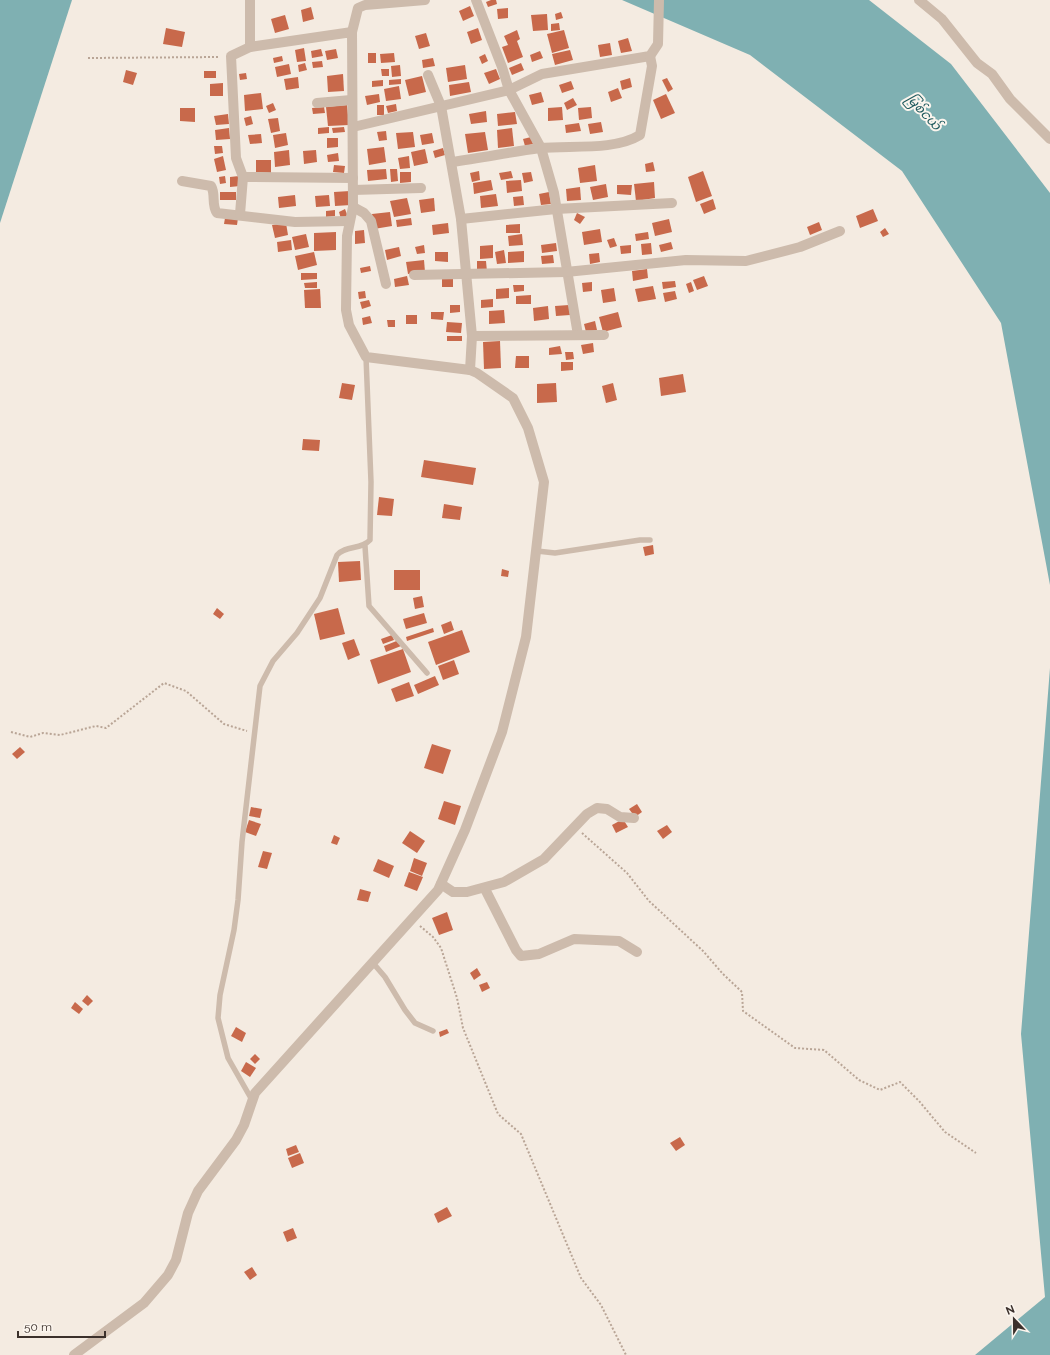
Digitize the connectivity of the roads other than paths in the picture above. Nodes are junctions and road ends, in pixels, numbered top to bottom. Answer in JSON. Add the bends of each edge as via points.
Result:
{"nodes":[{"id":1,"x":426,"y":0,"type":"edge"},
{"id":2,"x":476,"y":0,"type":"edge"},
{"id":3,"x":659,"y":0,"type":"edge"},
{"id":4,"x":919,"y":0,"type":"edge"},
{"id":5,"x":249,"y":3,"type":"edge"},
{"id":6,"x":352,"y":32,"type":"junction"},
{"id":7,"x":250,"y":47,"type":"junction"},
{"id":8,"x":650,"y":56,"type":"junction"},
{"id":9,"x":428,"y":75,"type":"dead end"},
{"id":10,"x":508,"y":90,"type":"junction"},
{"id":11,"x":351,"y":100,"type":"junction"},
{"id":12,"x":317,"y":102,"type":"dead end"},
{"id":13,"x":442,"y":106,"type":"junction"},
{"id":14,"x":353,"y":127,"type":"junction"},
{"id":15,"x":1050,"y":139,"type":"edge"},
{"id":16,"x":541,"y":148,"type":"junction"},
{"id":17,"x":452,"y":162,"type":"junction"},
{"id":18,"x":243,"y":177,"type":"junction"},
{"id":19,"x":353,"y":178,"type":"junction"},
{"id":20,"x":182,"y":181,"type":"dead end"},
{"id":21,"x":421,"y":188,"type":"dead end"},
{"id":22,"x":353,"y":190,"type":"junction"},
{"id":23,"x":672,"y":203,"type":"dead end"},
{"id":24,"x":353,"y":207,"type":"junction"},
{"id":25,"x":556,"y":210,"type":"junction"},
{"id":26,"x":240,"y":214,"type":"junction"},
{"id":27,"x":461,"y":219,"type":"junction"},
{"id":28,"x":348,"y":221,"type":"junction"},
{"id":29,"x":840,"y":231,"type":"dead end"},
{"id":30,"x":566,"y":272,"type":"junction"},
{"id":31,"x":414,"y":275,"type":"dead end"},
{"id":32,"x":468,"y":275,"type":"junction"},
{"id":33,"x":386,"y":284,"type":"dead end"},
{"id":34,"x":604,"y":334,"type":"dead end"},
{"id":35,"x":578,"y":335,"type":"junction"},
{"id":36,"x":472,"y":336,"type":"junction"},
{"id":37,"x":366,"y":357,"type":"junction"},
{"id":38,"x":470,"y":370,"type":"junction"},
{"id":39,"x":650,"y":540,"type":"dead end"},
{"id":40,"x":365,"y":546,"type":"junction"},
{"id":41,"x":537,"y":551,"type":"junction"},
{"id":42,"x":427,"y":673,"type":"dead end"},
{"id":43,"x":634,"y":818,"type":"dead end"},
{"id":44,"x":441,"y":884,"type":"junction"},
{"id":45,"x":484,"y":889,"type":"junction"},
{"id":46,"x":637,"y":952,"type":"dead end"},
{"id":47,"x":373,"y":963,"type":"junction"},
{"id":48,"x":433,"y":1032,"type":"dead end"},
{"id":49,"x":252,"y":1100,"type":"junction"},
{"id":50,"x":74,"y":1355,"type":"edge"}],
"edges":[{"from":1,"to":6,"type":"street","via":[[365,4],[358,8]]},
{"from":2,"to":10,"type":"street","via":[[502,67]]},
{"from":3,"to":8,"type":"street","via":[[658,44]]},
{"from":4,"to":15,"type":"street","via":[[942,19],[977,63],[992,74],[1007,96]]},
{"from":5,"to":7,"type":"street"},
{"from":6,"to":7,"type":"street"},
{"from":6,"to":11,"type":"street"},
{"from":7,"to":18,"type":"street","via":[[231,56],[236,158]]},
{"from":8,"to":10,"type":"street","via":[[542,74]]},
{"from":8,"to":16,"type":"street","via":[[652,66],[640,135],[620,144]]},
{"from":9,"to":13,"type":"street"},
{"from":10,"to":13,"type":"street"},
{"from":10,"to":16,"type":"street"},
{"from":11,"to":12,"type":"street"},
{"from":11,"to":14,"type":"street"},
{"from":13,"to":14,"type":"street"},
{"from":13,"to":17,"type":"street"},
{"from":14,"to":19,"type":"street"},
{"from":16,"to":17,"type":"street"},
{"from":16,"to":25,"type":"street"},
{"from":17,"to":27,"type":"street"},
{"from":18,"to":19,"type":"street"},
{"from":18,"to":26,"type":"street"},
{"from":19,"to":22,"type":"street"},
{"from":20,"to":26,"type":"street","via":[[211,186],[217,213]]},
{"from":21,"to":22,"type":"street"},
{"from":22,"to":24,"type":"street"},
{"from":23,"to":25,"type":"street"},
{"from":24,"to":28,"type":"street"},
{"from":24,"to":33,"type":"street","via":[[364,213],[371,221]]},
{"from":25,"to":27,"type":"street"},
{"from":25,"to":30,"type":"street"},
{"from":26,"to":28,"type":"street","via":[[296,222]]},
{"from":27,"to":32,"type":"street"},
{"from":28,"to":37,"type":"street","via":[[346,310],[350,325]]},
{"from":29,"to":30,"type":"street","via":[[800,247],[757,259],[686,260]]},
{"from":30,"to":32,"type":"street"},
{"from":30,"to":35,"type":"street"},
{"from":31,"to":32,"type":"street"},
{"from":32,"to":36,"type":"street"},
{"from":34,"to":35,"type":"street"},
{"from":35,"to":36,"type":"street"},
{"from":36,"to":38,"type":"street"},
{"from":37,"to":38,"type":"street"},
{"from":37,"to":40,"type":"lane","via":[[372,532]]},
{"from":38,"to":41,"type":"street","via":[[513,398],[528,428],[544,482]]},
{"from":39,"to":41,"type":"lane","via":[[555,553]]},
{"from":40,"to":42,"type":"lane","via":[[369,606]]},
{"from":40,"to":49,"type":"lane","via":[[341,551],[337,555],[320,598],[268,670],[260,686],[235,923],[220,995],[218,1018],[228,1058]]},
{"from":41,"to":44,"type":"street","via":[[526,637],[502,732],[465,830]]},
{"from":43,"to":45,"type":"street","via":[[620,817],[607,809],[597,808],[587,814],[544,859],[504,882]]},
{"from":44,"to":45,"type":"street","via":[[453,892]]},
{"from":44,"to":47,"type":"street"},
{"from":45,"to":46,"type":"street","via":[[521,956],[540,954],[574,940],[586,939],[619,941]]},
{"from":47,"to":48,"type":"lane","via":[[415,1023]]},
{"from":47,"to":49,"type":"street","via":[[255,1093]]},
{"from":49,"to":50,"type":"street","via":[[236,1140],[198,1191],[188,1213],[176,1260],[168,1275],[144,1303]]}]}
